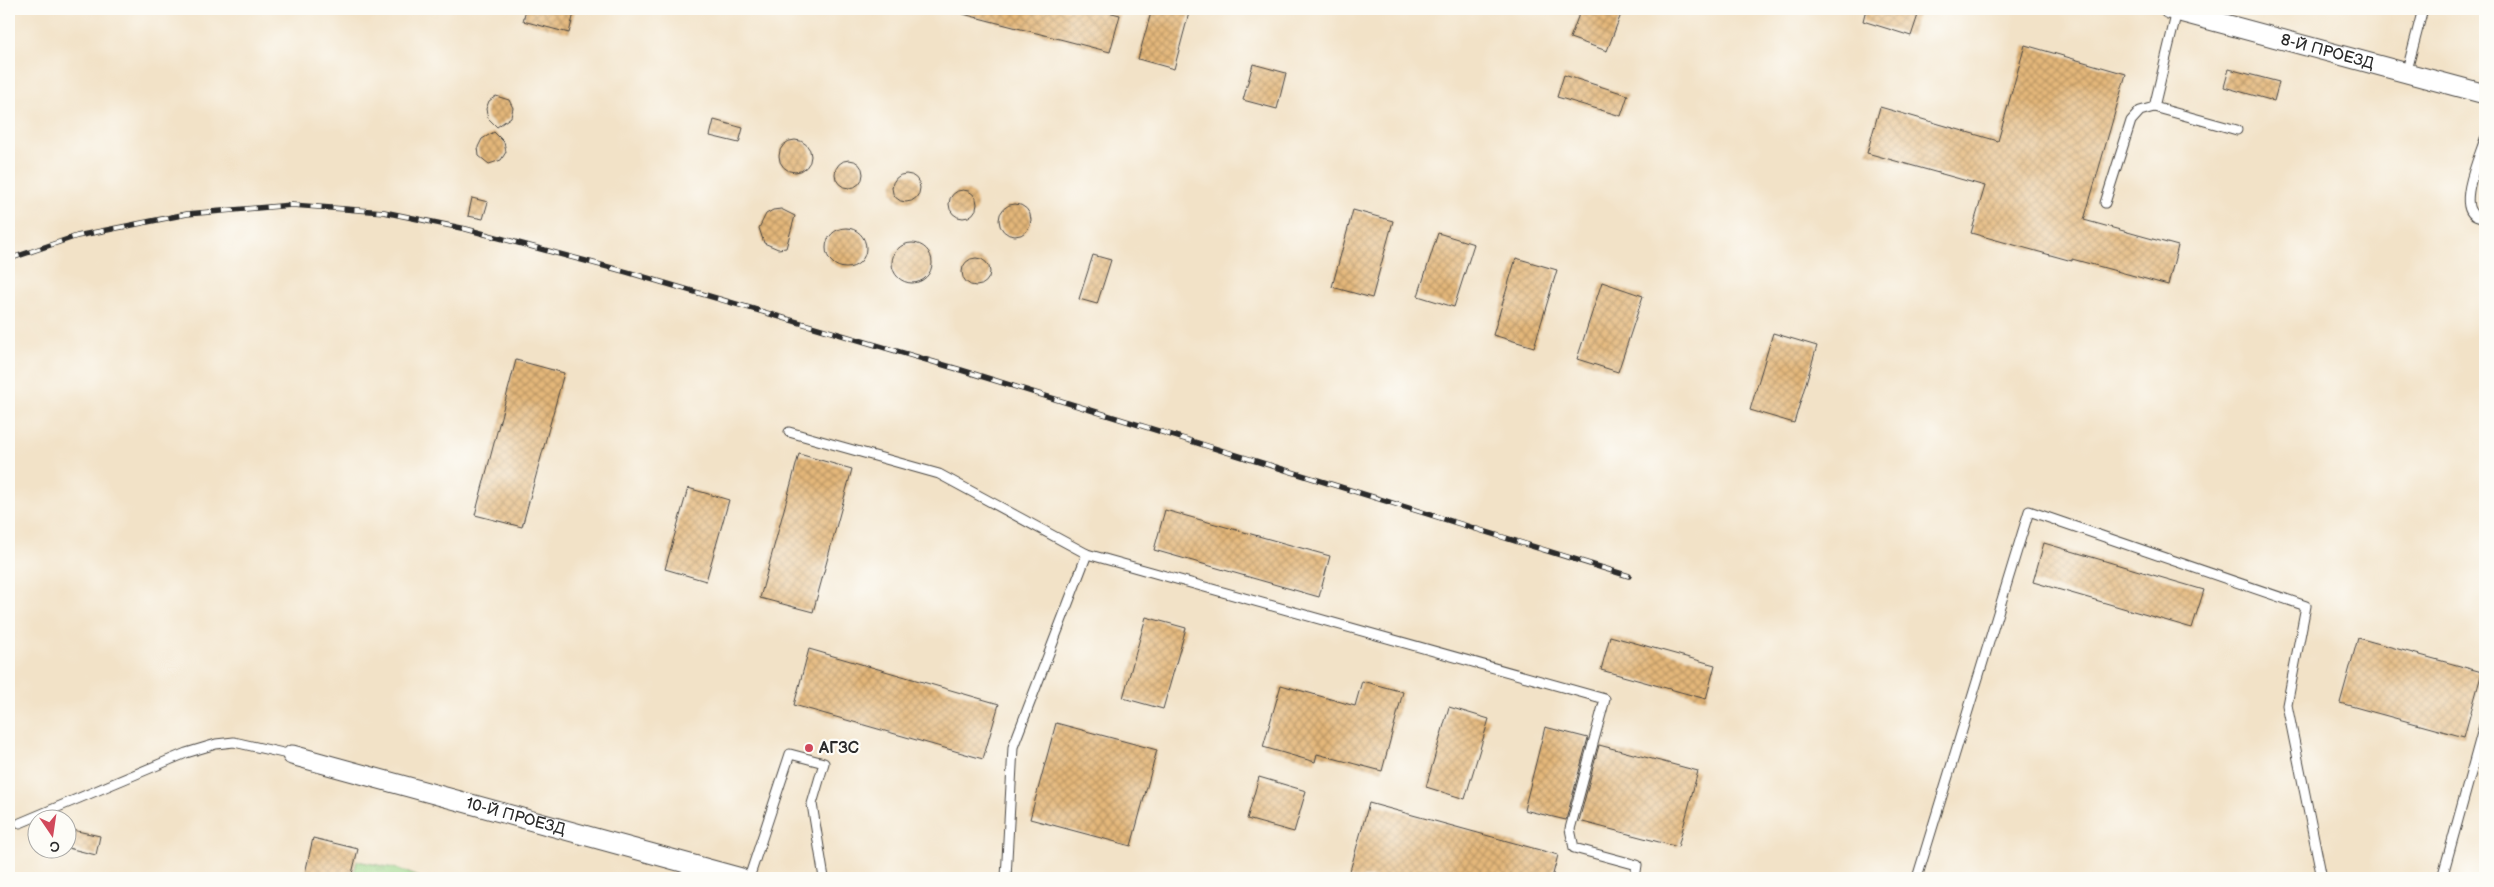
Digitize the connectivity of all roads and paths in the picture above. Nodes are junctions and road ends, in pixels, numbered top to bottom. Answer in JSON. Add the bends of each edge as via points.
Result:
{"nodes":[{"id":1,"x":2423,"y":9,"type":"edge"},
{"id":2,"x":2183,"y":11,"type":"edge"},
{"id":3,"x":2406,"y":74,"type":"junction"},
{"id":4,"x":2485,"y":94,"type":"edge"},
{"id":5,"x":2154,"y":107,"type":"junction"},
{"id":6,"x":2237,"y":130,"type":"dead end"},
{"id":7,"x":2485,"y":139,"type":"edge"},
{"id":8,"x":2105,"y":203,"type":"dead end"},
{"id":9,"x":2485,"y":218,"type":"edge"},
{"id":10,"x":789,"y":432,"type":"dead end"},
{"id":11,"x":1087,"y":554,"type":"junction"},
{"id":12,"x":2485,"y":722,"type":"edge"},
{"id":13,"x":292,"y":755,"type":"joint"},
{"id":14,"x":20,"y":823,"type":"dead end"},
{"id":15,"x":741,"y":878,"type":"edge"},
{"id":16,"x":749,"y":878,"type":"edge"},
{"id":17,"x":824,"y":878,"type":"edge"},
{"id":18,"x":1006,"y":878,"type":"edge"},
{"id":19,"x":1635,"y":878,"type":"edge"},
{"id":20,"x":1917,"y":878,"type":"edge"},
{"id":21,"x":2322,"y":878,"type":"edge"},
{"id":22,"x":2442,"y":878,"type":"edge"}],
"edges":[{"from":1,"to":3,"type":"lane"},
{"from":2,"to":3,"type":"street","name":"8-Й ПРОЕЗД"},
{"from":2,"to":5,"type":"lane"},
{"from":3,"to":4,"type":"street","name":"8-Й ПРОЕЗД"},
{"from":5,"to":6,"type":"lane"},
{"from":5,"to":8,"type":"lane","via":[[2140,111],[2131,121]]},
{"from":7,"to":9,"type":"lane","via":[[2467,196],[2474,216]]},
{"from":10,"to":11,"type":"lane","via":[[939,474]]},
{"from":11,"to":18,"type":"lane","via":[[1014,748]]},
{"from":11,"to":19,"type":"lane","via":[[1605,699],[1570,829],[1574,848],[1637,865]]},
{"from":12,"to":22,"type":"lane"},
{"from":13,"to":14,"type":"lane","via":[[234,742],[216,744],[186,753]]},
{"from":13,"to":15,"type":"street","name":"10-Й ПРОЕЗД"},
{"from":16,"to":17,"type":"lane","via":[[790,754],[824,764],[812,804]]},
{"from":20,"to":21,"type":"lane","via":[[2029,511],[2306,606],[2287,705]]}]}
